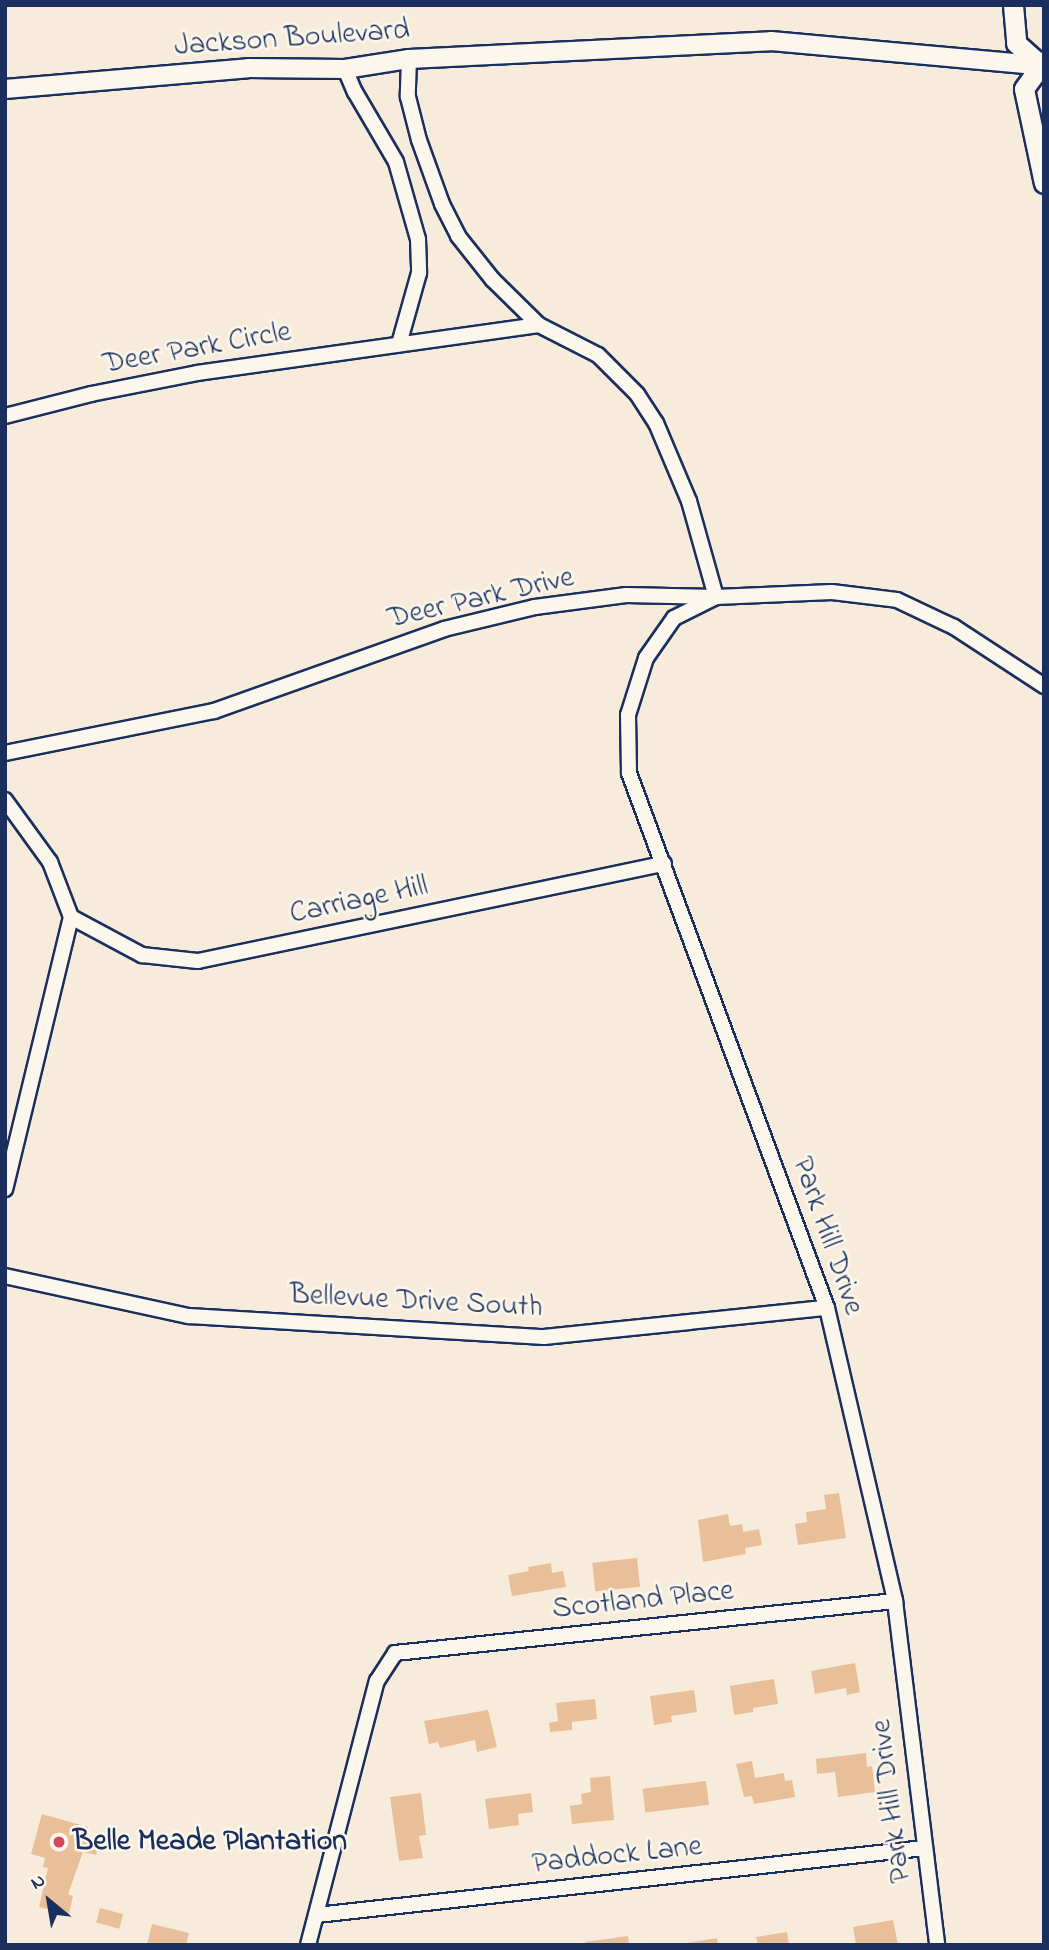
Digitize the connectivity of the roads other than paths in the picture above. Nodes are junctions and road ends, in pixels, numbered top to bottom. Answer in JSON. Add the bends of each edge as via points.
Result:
{"nodes":[{"id":1,"x":1013,"y":5,"type":"edge"},
{"id":2,"x":409,"y":59,"type":"junction"},
{"id":3,"x":1043,"y":65,"type":"edge"},
{"id":4,"x":345,"y":69,"type":"junction"},
{"id":5,"x":5,"y":89,"type":"edge"},
{"id":6,"x":1044,"y":183,"type":"edge"},
{"id":7,"x":539,"y":325,"type":"junction"},
{"id":8,"x":400,"y":344,"type":"junction"},
{"id":9,"x":5,"y":416,"type":"edge"},
{"id":10,"x":716,"y":597,"type":"junction"},
{"id":11,"x":1044,"y":686,"type":"edge"},
{"id":12,"x":5,"y":753,"type":"edge"},
{"id":13,"x":5,"y":800,"type":"edge"},
{"id":14,"x":664,"y":864,"type":"junction"},
{"id":15,"x":71,"y":917,"type":"junction"},
{"id":16,"x":5,"y":1189,"type":"edge"},
{"id":17,"x":5,"y":1276,"type":"edge"},
{"id":18,"x":827,"y":1308,"type":"junction"},
{"id":19,"x":895,"y":1601,"type":"junction"},
{"id":20,"x":923,"y":1848,"type":"junction"},
{"id":21,"x":317,"y":1915,"type":"junction"},
{"id":22,"x":308,"y":1945,"type":"edge"},
{"id":23,"x":937,"y":1945,"type":"edge"}],
"edges":[{"from":1,"to":3,"type":"main road","via":[[1016,43]]},
{"from":2,"to":3,"type":"street","name":"Jackson Boulevard","via":[[771,41]]},
{"from":2,"to":4,"type":"street","name":"Jackson Boulevard"},
{"from":2,"to":7,"type":"street","via":[[408,97],[442,204],[458,236]]},
{"from":3,"to":6,"type":"main road","via":[[1024,89]]},
{"from":4,"to":5,"type":"street","name":"Jackson Boulevard","via":[[248,68]]},
{"from":4,"to":8,"type":"street","via":[[396,162],[418,239],[419,273]]},
{"from":7,"to":8,"type":"street","name":"Deer Park Circle"},
{"from":7,"to":10,"type":"street","via":[[598,355],[637,394],[656,423],[689,501]]},
{"from":8,"to":9,"type":"street","name":"Deer Park Circle","via":[[197,373]]},
{"from":10,"to":11,"type":"street","name":"Deer Park Drive","via":[[832,592],[897,600],[954,627]]},
{"from":10,"to":12,"type":"street","name":"Deer Park Drive","via":[[626,595],[536,607],[444,629],[214,711]]},
{"from":10,"to":14,"type":"street","name":"Park Hill Drive","via":[[674,618],[646,658],[628,715],[629,774]]},
{"from":13,"to":15,"type":"street","via":[[50,862]]},
{"from":14,"to":15,"type":"street","name":"Carriage Hill","via":[[198,961],[142,955]]},
{"from":14,"to":18,"type":"street","name":"Park Hill Drive"},
{"from":15,"to":16,"type":"street"},
{"from":17,"to":18,"type":"street","name":"Bellevue Drive South","via":[[189,1317],[544,1336]]},
{"from":18,"to":19,"type":"street","name":"Park Hill Drive"},
{"from":19,"to":20,"type":"street","name":"Park Hill Drive"},
{"from":19,"to":21,"type":"street","name":"Scotland Place","via":[[395,1653],[377,1681]]},
{"from":20,"to":21,"type":"street","name":"Paddock Lane"},
{"from":20,"to":23,"type":"street","name":"Park Hill Drive"},
{"from":21,"to":22,"type":"street"}]}
